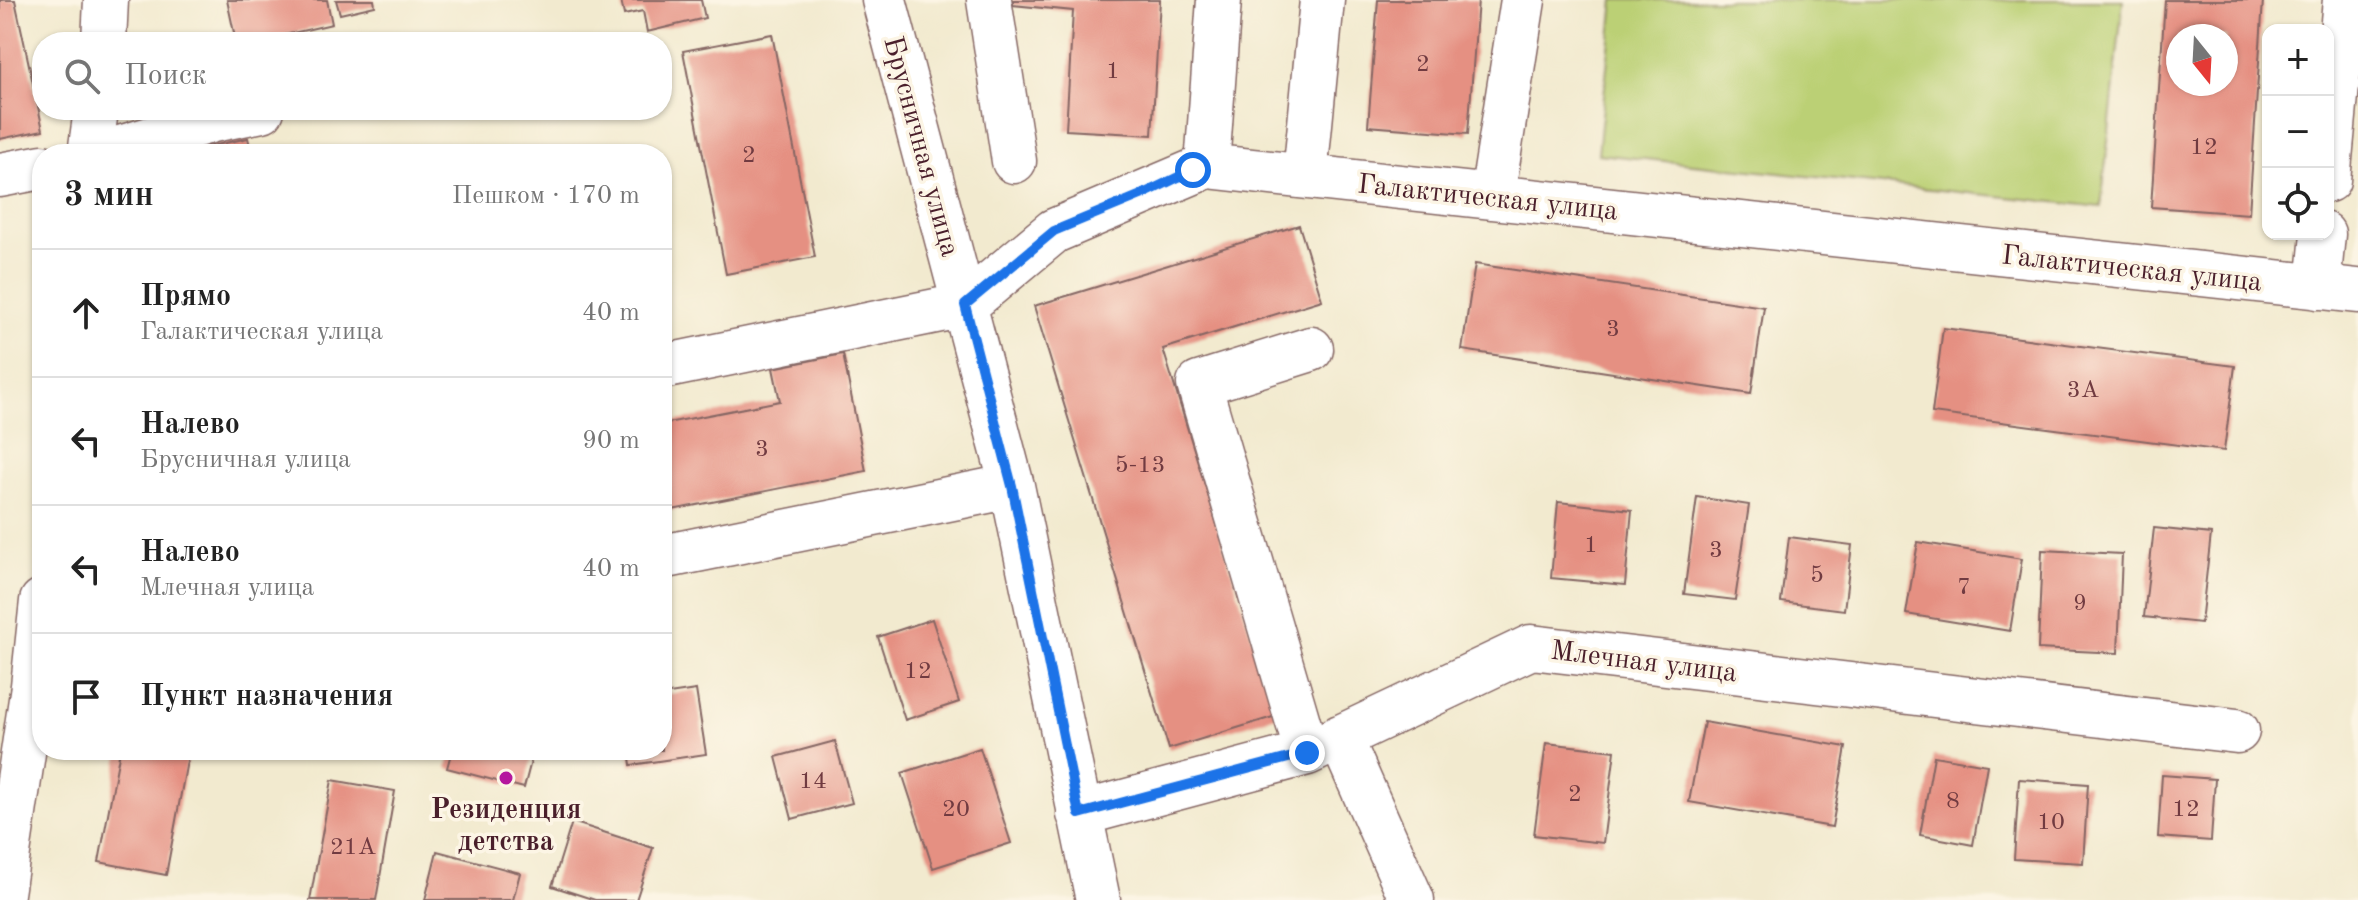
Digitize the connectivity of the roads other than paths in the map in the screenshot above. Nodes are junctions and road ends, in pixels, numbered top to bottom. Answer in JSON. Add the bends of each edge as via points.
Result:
{"nodes":[{"id":1,"x":106,"y":0,"type":"edge"},
{"id":2,"x":884,"y":0,"type":"edge"},
{"id":3,"x":989,"y":0,"type":"edge"},
{"id":4,"x":1219,"y":0,"type":"edge"},
{"id":5,"x":1322,"y":0,"type":"edge"},
{"id":6,"x":1523,"y":0,"type":"edge"},
{"id":7,"x":2345,"y":0,"type":"edge"},
{"id":8,"x":104,"y":32,"type":"edge"},
{"id":9,"x":95,"y":120,"type":"edge"},
{"id":10,"x":213,"y":120,"type":"edge"},
{"id":11,"x":91,"y":144,"type":"edge"},
{"id":12,"x":133,"y":144,"type":"edge"},
{"id":13,"x":1014,"y":161,"type":"dead end"},
{"id":14,"x":1207,"y":166,"type":"junction"},
{"id":15,"x":2329,"y":168,"type":"edge"},
{"id":16,"x":32,"y":169,"type":"edge"},
{"id":17,"x":0,"y":175,"type":"edge"},
{"id":18,"x":1305,"y":176,"type":"junction"},
{"id":19,"x":1492,"y":197,"type":"junction"},
{"id":20,"x":2325,"y":240,"type":"edge"},
{"id":21,"x":2338,"y":289,"type":"edge"},
{"id":22,"x":965,"y":305,"type":"junction"},
{"id":23,"x":1311,"y":349,"type":"dead end"},
{"id":24,"x":672,"y":365,"type":"edge"},
{"id":25,"x":1012,"y":486,"type":"junction"},
{"id":26,"x":672,"y":555,"type":"edge"},
{"id":27,"x":32,"y":633,"type":"edge"},
{"id":28,"x":16,"y":683,"type":"edge"},
{"id":29,"x":2237,"y":731,"type":"dead end"},
{"id":30,"x":1323,"y":745,"type":"junction"},
{"id":31,"x":1079,"y":814,"type":"junction"},
{"id":32,"x":1,"y":900,"type":"edge"},
{"id":33,"x":1098,"y":900,"type":"edge"},
{"id":34,"x":1412,"y":900,"type":"edge"}],
"edges":[{"from":1,"to":8,"type":"street"},
{"from":2,"to":22,"type":"street","name":"Брусничная улица"},
{"from":3,"to":13,"type":"street"},
{"from":4,"to":14,"type":"street"},
{"from":5,"to":18,"type":"street"},
{"from":6,"to":19,"type":"street"},
{"from":7,"to":15,"type":"street"},
{"from":9,"to":11,"type":"street"},
{"from":10,"to":12,"type":"street"},
{"from":14,"to":18,"type":"street","name":"Галактическая улица"},
{"from":14,"to":22,"type":"street","name":"Галактическая улица","via":[[1054,231]]},
{"from":16,"to":17,"type":"street"},
{"from":18,"to":19,"type":"street","name":"Галактическая улица"},
{"from":19,"to":21,"type":"street","name":"Галактическая улица"},
{"from":20,"to":21,"type":"street"},
{"from":22,"to":24,"type":"street","name":"Галактическая улица"},
{"from":22,"to":25,"type":"street","name":"Брусничная улица"},
{"from":23,"to":30,"type":"street","via":[[1199,384]]},
{"from":25,"to":26,"type":"street"},
{"from":25,"to":31,"type":"street","name":"Брусничная улица"},
{"from":27,"to":28,"type":"street"},
{"from":28,"to":32,"type":"street"},
{"from":29,"to":30,"type":"street","name":"Млечная улица","via":[[1531,647]]},
{"from":30,"to":31,"type":"street","name":"Млечная улица"},
{"from":30,"to":34,"type":"street"},
{"from":31,"to":33,"type":"street","name":"Брусничная улица"}]}
